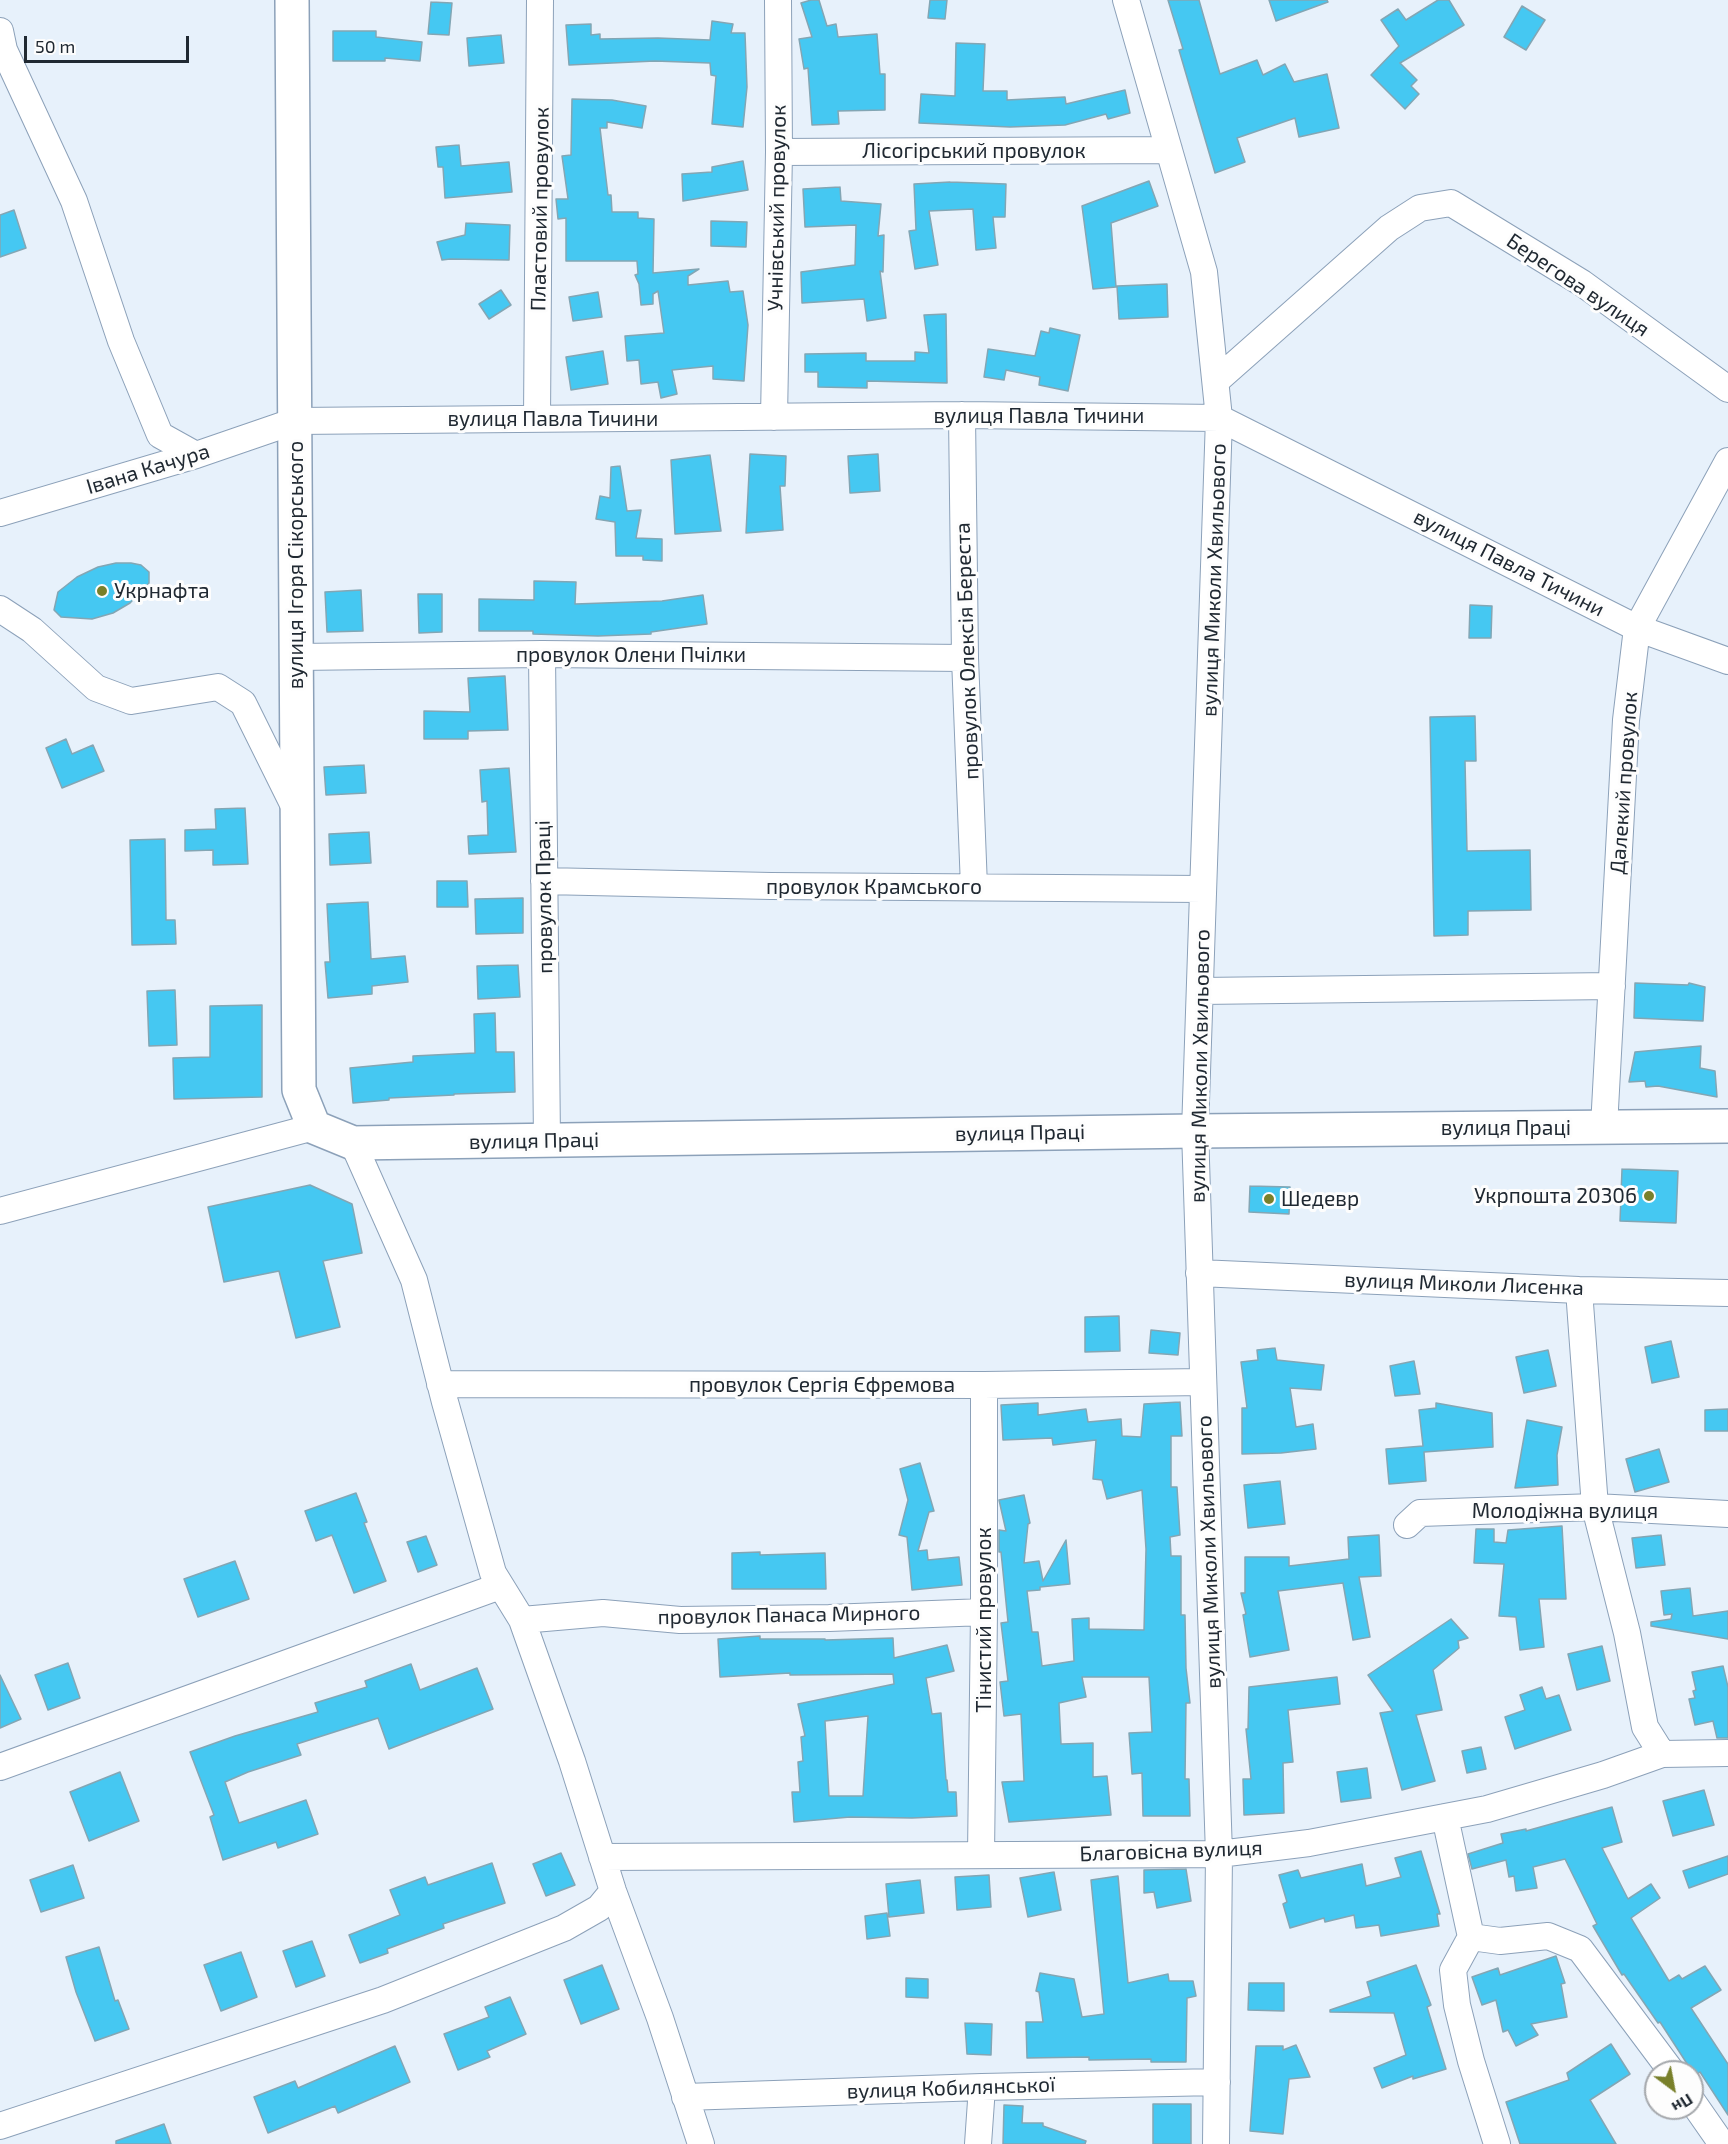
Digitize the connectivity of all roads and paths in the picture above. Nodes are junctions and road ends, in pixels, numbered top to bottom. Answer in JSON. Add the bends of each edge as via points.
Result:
{"nodes":[{"id":1,"x":292,"y":0,"type":"edge"},
{"id":2,"x":540,"y":0,"type":"edge"},
{"id":3,"x":778,"y":0,"type":"edge"},
{"id":4,"x":1125,"y":0,"type":"edge"},
{"id":5,"x":0,"y":32,"type":"edge"},
{"id":6,"x":1169,"y":150,"type":"junction"},
{"id":7,"x":778,"y":152,"type":"junction"},
{"id":8,"x":1216,"y":381,"type":"junction"},
{"id":9,"x":1728,"y":389,"type":"edge"},
{"id":10,"x":962,"y":415,"type":"junction"},
{"id":11,"x":774,"y":417,"type":"junction"},
{"id":12,"x":1219,"y":418,"type":"junction"},
{"id":13,"x":537,"y":419,"type":"junction"},
{"id":14,"x":295,"y":421,"type":"junction"},
{"id":15,"x":196,"y":455,"type":"junction"},
{"id":16,"x":1728,"y":461,"type":"edge"},
{"id":17,"x":0,"y":513,"type":"edge"},
{"id":18,"x":0,"y":609,"type":"edge"},
{"id":19,"x":1637,"y":628,"type":"junction"},
{"id":20,"x":543,"y":654,"type":"junction"},
{"id":21,"x":297,"y":657,"type":"junction"},
{"id":22,"x":965,"y":658,"type":"junction"},
{"id":23,"x":1728,"y":661,"type":"edge"},
{"id":24,"x":297,"y":813,"type":"junction"},
{"id":25,"x":544,"y":881,"type":"junction"},
{"id":26,"x":974,"y":887,"type":"junction"},
{"id":27,"x":1203,"y":889,"type":"junction"},
{"id":28,"x":1612,"y":986,"type":"junction"},
{"id":29,"x":1200,"y":991,"type":"junction"},
{"id":30,"x":1728,"y":1126,"type":"edge"},
{"id":31,"x":314,"y":1127,"type":"junction"},
{"id":32,"x":1604,"y":1127,"type":"junction"},
{"id":33,"x":1195,"y":1131,"type":"junction"},
{"id":34,"x":547,"y":1140,"type":"junction"},
{"id":35,"x":353,"y":1143,"type":"junction"},
{"id":36,"x":0,"y":1211,"type":"edge"},
{"id":37,"x":1199,"y":1273,"type":"junction"},
{"id":38,"x":1579,"y":1290,"type":"junction"},
{"id":39,"x":1728,"y":1293,"type":"edge"},
{"id":40,"x":1203,"y":1382,"type":"junction"},
{"id":41,"x":440,"y":1384,"type":"junction"},
{"id":42,"x":984,"y":1385,"type":"junction"},
{"id":43,"x":1595,"y":1508,"type":"junction"},
{"id":44,"x":1728,"y":1514,"type":"edge"},
{"id":45,"x":1407,"y":1525,"type":"dead end"},
{"id":46,"x":500,"y":1586,"type":"junction"},
{"id":47,"x":984,"y":1612,"type":"junction"},
{"id":48,"x":522,"y":1620,"type":"junction"},
{"id":49,"x":1662,"y":1754,"type":"junction"},
{"id":50,"x":1724,"y":1757,"type":"edge"},
{"id":51,"x":0,"y":1767,"type":"edge"},
{"id":52,"x":1445,"y":1818,"type":"junction"},
{"id":53,"x":1220,"y":1854,"type":"junction"},
{"id":54,"x":981,"y":1855,"type":"junction"},
{"id":55,"x":602,"y":1857,"type":"junction"},
{"id":56,"x":613,"y":1891,"type":"junction"},
{"id":57,"x":1471,"y":1937,"type":"junction"},
{"id":58,"x":1662,"y":2060,"type":"edge"},
{"id":59,"x":1217,"y":2082,"type":"junction"},
{"id":60,"x":982,"y":2087,"type":"junction"},
{"id":61,"x":686,"y":2097,"type":"junction"},
{"id":62,"x":1704,"y":2118,"type":"edge"},
{"id":63,"x":0,"y":2127,"type":"edge"},
{"id":64,"x":701,"y":2144,"type":"edge"},
{"id":65,"x":978,"y":2144,"type":"edge"},
{"id":66,"x":1216,"y":2144,"type":"edge"},
{"id":67,"x":1497,"y":2144,"type":"edge"},
{"id":68,"x":1722,"y":2144,"type":"edge"}],
"edges":[{"from":1,"to":14,"type":"main road","name":"вулиця Ігоря Сікорського"},
{"from":2,"to":13,"type":"street","name":"Пластовий провулок"},
{"from":3,"to":7,"type":"street","name":"Учнівський провулок"},
{"from":4,"to":6,"type":"street","name":"вулиця Миколи Хвильового"},
{"from":5,"to":15,"type":"street","via":[[4,50],[74,201],[121,341],[160,435]]},
{"from":6,"to":7,"type":"street","name":"Лісогірський провулок"},
{"from":6,"to":8,"type":"street","name":"вулиця Миколи Хвильового","via":[[1204,272]]},
{"from":7,"to":11,"type":"street","name":"Учнівський провулок"},
{"from":8,"to":9,"type":"street","name":"Берегова вулиця","via":[[1389,228],[1420,208],[1450,203],[1582,283]]},
{"from":8,"to":12,"type":"street","name":"вулиця Миколи Хвильового"},
{"from":10,"to":11,"type":"street","name":"вулиця Павла Тичини"},
{"from":10,"to":12,"type":"street","name":"вулиця Павла Тичини"},
{"from":10,"to":22,"type":"street","name":"провулок Олексія Береста"},
{"from":11,"to":13,"type":"street","name":"вулиця Павла Тичини"},
{"from":12,"to":19,"type":"street","name":"вулиця Павла Тичини"},
{"from":12,"to":27,"type":"street","name":"вулиця Миколи Хвильового"},
{"from":13,"to":14,"type":"street","name":"вулиця Павла Тичини"},
{"from":14,"to":15,"type":"street","name":"Івана Качура"},
{"from":14,"to":21,"type":"main road","name":"вулиця Ігоря Сікорського"},
{"from":15,"to":17,"type":"street","name":"Івана Качура"},
{"from":16,"to":19,"type":"street","name":"Далекий провулок"},
{"from":18,"to":24,"type":"street","via":[[32,630],[96,688],[131,701],[218,687],[243,703]]},
{"from":19,"to":23,"type":"street","name":"вулиця Павла Тичини"},
{"from":19,"to":28,"type":"street","name":"Далекий провулок","via":[[1626,720]]},
{"from":20,"to":21,"type":"street","name":"провулок Олени Пчілки"},
{"from":20,"to":22,"type":"street","name":"провулок Олени Пчілки"},
{"from":20,"to":25,"type":"street","name":"провулок Праці"},
{"from":21,"to":24,"type":"main road","name":"вулиця Ігоря Сікорського"},
{"from":22,"to":26,"type":"street","name":"провулок Олексія Береста"},
{"from":24,"to":31,"type":"main road","name":"вулиця Ігоря Сікорського","via":[[299,1090]]},
{"from":25,"to":26,"type":"street","name":"провулок Крамського"},
{"from":25,"to":34,"type":"street","name":"провулок Праці"},
{"from":26,"to":27,"type":"street","name":"провулок Крамського"},
{"from":27,"to":29,"type":"street","name":"вулиця Миколи Хвильового"},
{"from":28,"to":29,"type":"street"},
{"from":28,"to":32,"type":"street","name":"Далекий провулок"},
{"from":29,"to":33,"type":"street","name":"вулиця Миколи Хвильового"},
{"from":30,"to":32,"type":"main road","name":"вулиця Праці"},
{"from":31,"to":35,"type":"main road","name":"вулиця Праці"},
{"from":31,"to":36,"type":"street"},
{"from":32,"to":33,"type":"main road","name":"вулиця Праці"},
{"from":33,"to":34,"type":"main road","name":"вулиця Праці"},
{"from":33,"to":37,"type":"street","name":"вулиця Миколи Хвильового"},
{"from":34,"to":35,"type":"main road","name":"вулиця Праці"},
{"from":35,"to":41,"type":"street","via":[[414,1280]]},
{"from":37,"to":38,"type":"street","name":"вулиця Миколи Лисенка"},
{"from":37,"to":40,"type":"street","name":"вулиця Миколи Хвильового"},
{"from":38,"to":39,"type":"street","name":"вулиця Миколи Лисенка"},
{"from":38,"to":43,"type":"street"},
{"from":40,"to":42,"type":"street","name":"провулок Сергія Єфремова"},
{"from":40,"to":53,"type":"street","name":"вулиця Миколи Хвильового"},
{"from":41,"to":42,"type":"street","name":"провулок Сергія Єфремова"},
{"from":41,"to":46,"type":"street","via":[[493,1573]]},
{"from":42,"to":47,"type":"street","name":"Тінистий провулок"},
{"from":43,"to":44,"type":"street","name":"Молодіжна вулиця"},
{"from":43,"to":45,"type":"street","name":"Молодіжна вулиця","via":[[1420,1513]]},
{"from":43,"to":49,"type":"street","via":[[1627,1633],[1645,1727]]},
{"from":46,"to":48,"type":"street"},
{"from":46,"to":51,"type":"street"},
{"from":47,"to":48,"type":"street","name":"провулок Панаса Мирного","via":[[680,1620],[603,1613]]},
{"from":47,"to":54,"type":"street","name":"Тінистий провулок"},
{"from":48,"to":55,"type":"street"},
{"from":49,"to":50,"type":"street","name":"Благовісна вулиця"},
{"from":49,"to":52,"type":"street","name":"Благовісна вулиця","via":[[1498,1806]]},
{"from":52,"to":53,"type":"street","name":"Благовісна вулиця","via":[[1309,1843]]},
{"from":52,"to":57,"type":"street"},
{"from":53,"to":54,"type":"street","name":"Благовісна вулиця"},
{"from":53,"to":59,"type":"street","name":"вулиця Миколи Хвильового"},
{"from":54,"to":55,"type":"street","name":"Благовісна вулиця"},
{"from":55,"to":56,"type":"street"},
{"from":56,"to":61,"type":"street"},
{"from":56,"to":63,"type":"street","via":[[599,1908],[564,1928],[383,2000]]},
{"from":57,"to":58,"type":"street","via":[[1500,1941],[1548,1936],[1580,1949]]},
{"from":57,"to":67,"type":"street","via":[[1453,1970],[1457,2005]]},
{"from":59,"to":60,"type":"street","name":"вулиця Кобилянської"},
{"from":59,"to":66,"type":"street","name":"вулиця Миколи Хвильового"},
{"from":60,"to":61,"type":"street","name":"вулиця Кобилянської"},
{"from":60,"to":65,"type":"street"},
{"from":61,"to":64,"type":"street"},
{"from":62,"to":68,"type":"street"}]}
